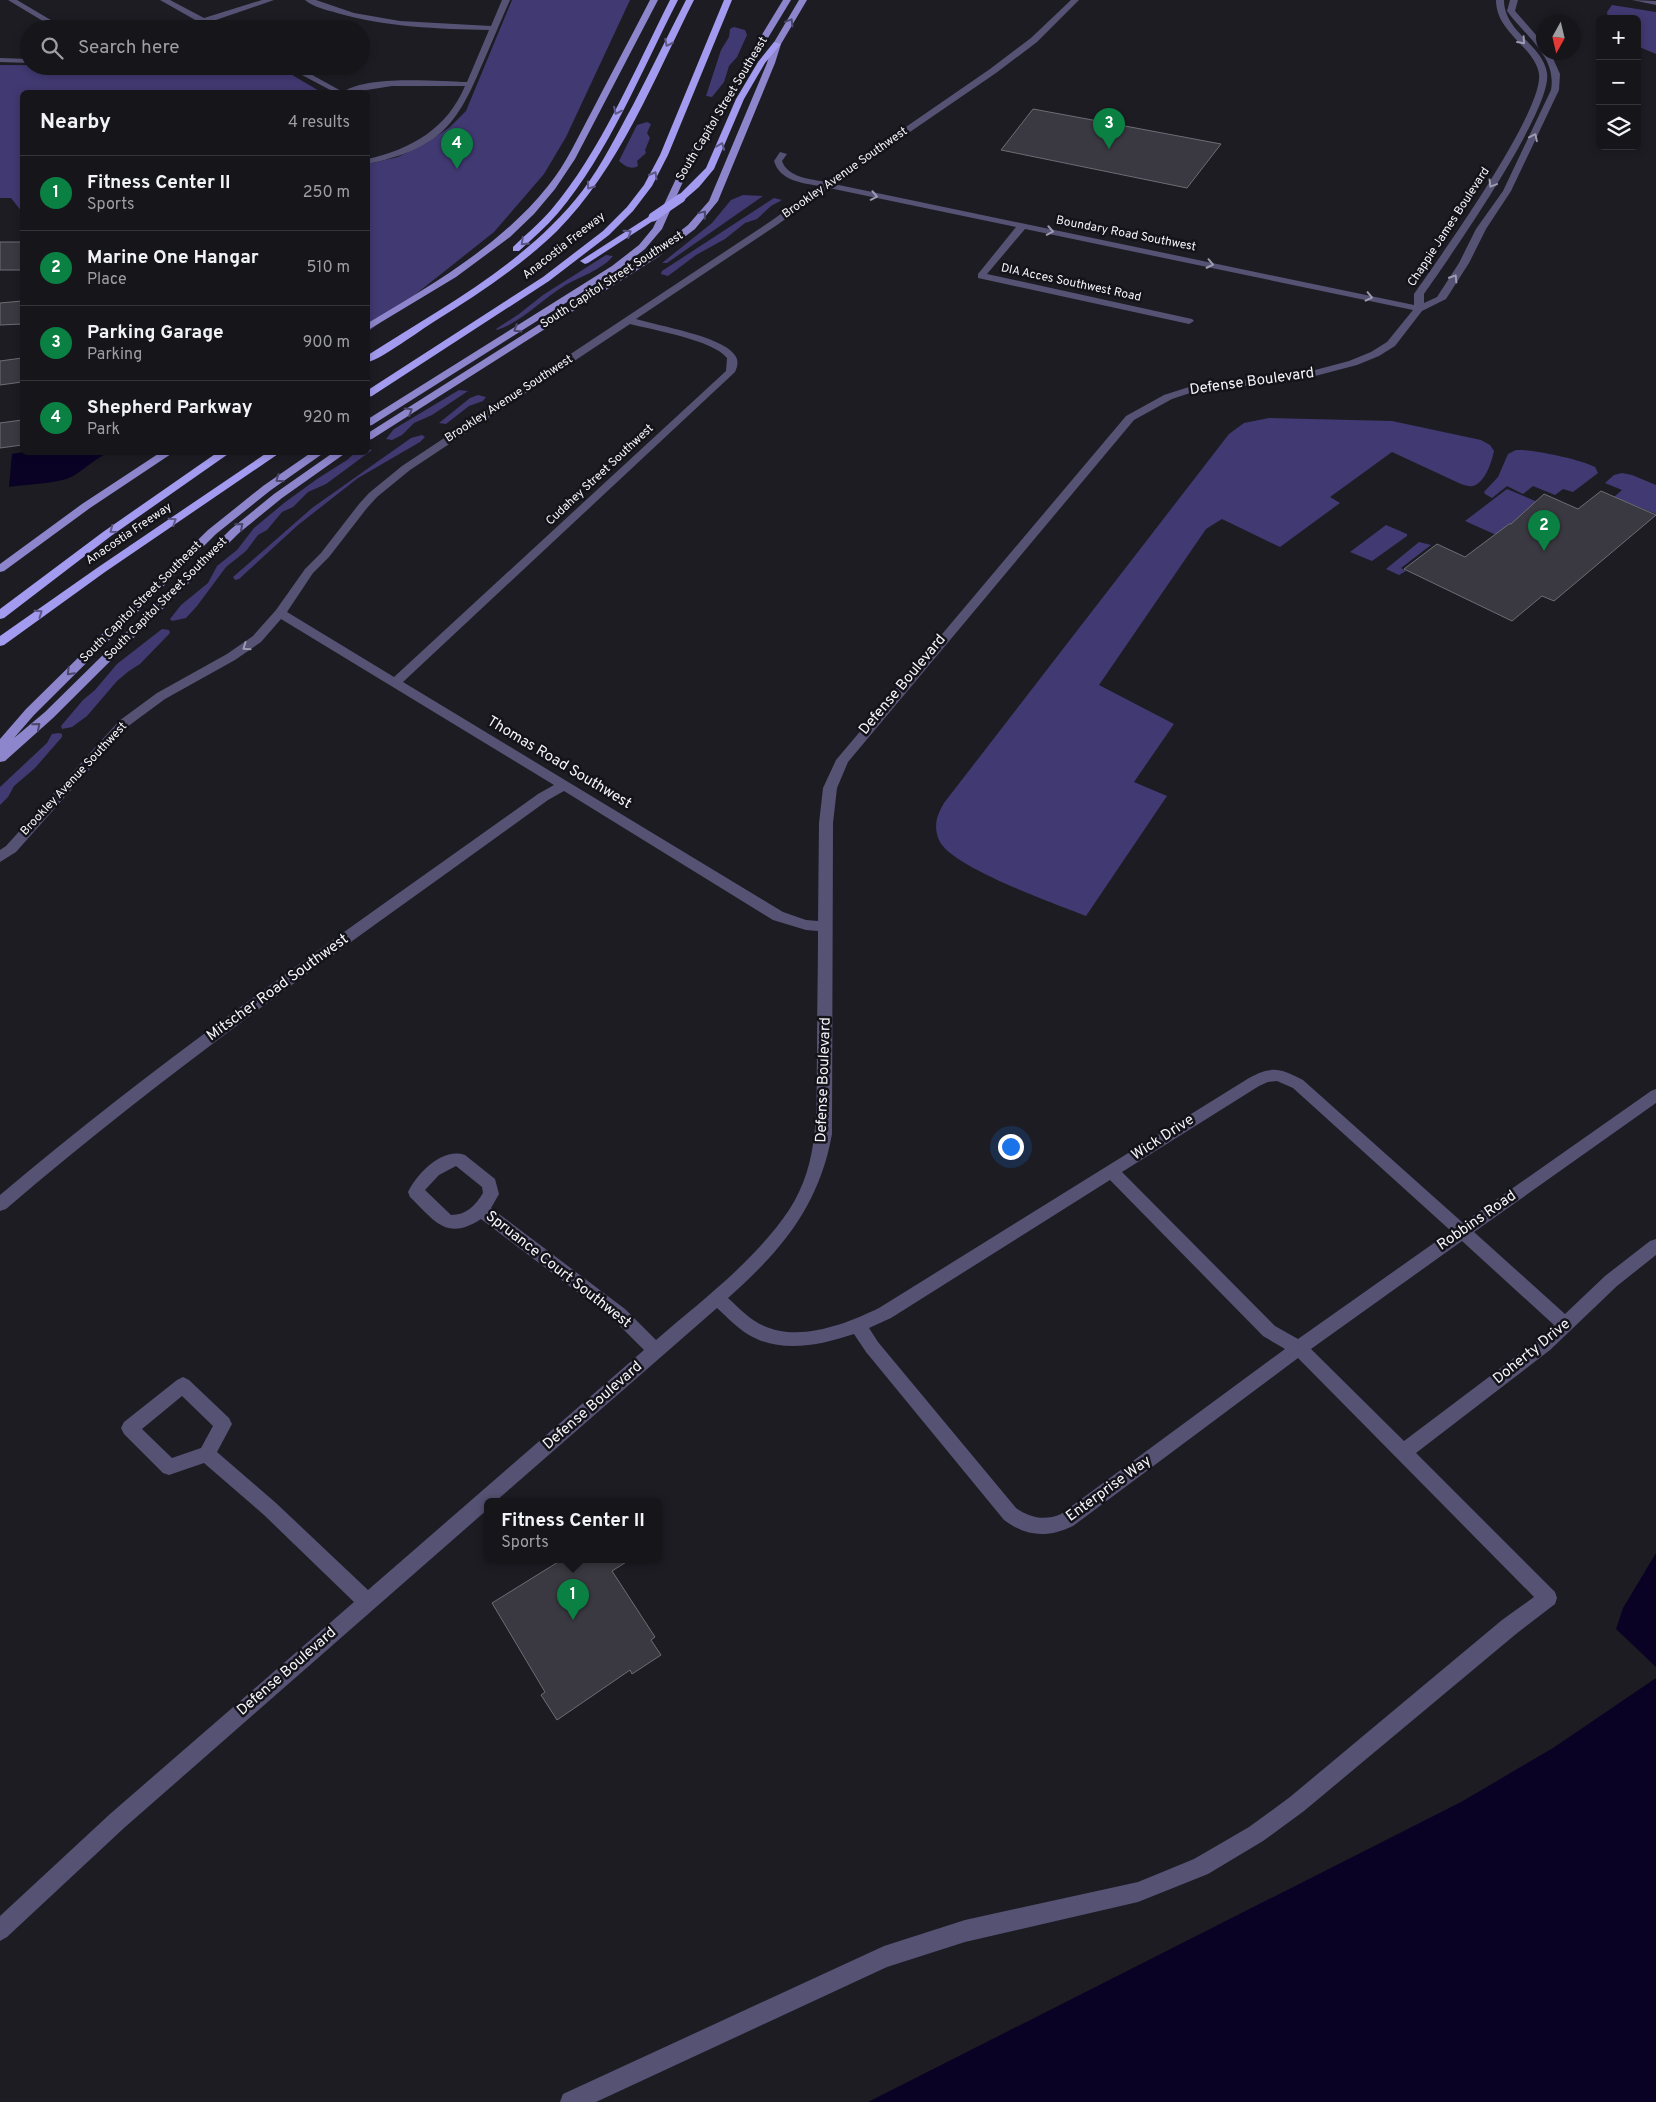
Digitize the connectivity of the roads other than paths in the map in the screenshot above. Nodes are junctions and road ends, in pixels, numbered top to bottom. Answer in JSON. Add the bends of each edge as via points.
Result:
{"nodes":[{"id":1,"x":12,"y":0,"type":"edge"},
{"id":2,"x":164,"y":0,"type":"edge"},
{"id":3,"x":270,"y":0,"type":"edge"},
{"id":4,"x":308,"y":0,"type":"edge"},
{"id":5,"x":506,"y":0,"type":"edge"},
{"id":6,"x":648,"y":0,"type":"edge"},
{"id":7,"x":654,"y":0,"type":"edge"},
{"id":8,"x":674,"y":0,"type":"edge"},
{"id":9,"x":690,"y":0,"type":"edge"},
{"id":10,"x":728,"y":0,"type":"edge"},
{"id":11,"x":737,"y":0,"type":"edge"},
{"id":12,"x":803,"y":0,"type":"edge"},
{"id":13,"x":1075,"y":0,"type":"edge"},
{"id":14,"x":1500,"y":0,"type":"edge"},
{"id":15,"x":1514,"y":0,"type":"edge"},
{"id":16,"x":1636,"y":0,"type":"edge"},
{"id":17,"x":787,"y":1,"type":"edge"},
{"id":18,"x":1646,"y":1,"type":"edge"},
{"id":19,"x":1656,"y":3,"type":"edge"},
{"id":20,"x":46,"y":20,"type":"edge"},
{"id":21,"x":201,"y":20,"type":"edge"},
{"id":22,"x":206,"y":20,"type":"edge"},
{"id":23,"x":639,"y":26,"type":"junction"},
{"id":24,"x":494,"y":28,"type":"junction"},
{"id":25,"x":1536,"y":40,"type":"edge"},
{"id":26,"x":777,"y":44,"type":"junction"},
{"id":27,"x":710,"y":46,"type":"junction"},
{"id":28,"x":0,"y":60,"type":"edge"},
{"id":29,"x":1550,"y":60,"type":"edge"},
{"id":30,"x":20,"y":61,"type":"edge"},
{"id":31,"x":306,"y":75,"type":"edge"},
{"id":32,"x":470,"y":84,"type":"junction"},
{"id":33,"x":335,"y":90,"type":"edge"},
{"id":34,"x":356,"y":90,"type":"edge"},
{"id":35,"x":783,"y":154,"type":"dead end"},
{"id":36,"x":370,"y":159,"type":"edge"},
{"id":37,"x":826,"y":185,"type":"junction"},
{"id":38,"x":1022,"y":226,"type":"junction"},
{"id":39,"x":1419,"y":309,"type":"junction"},
{"id":40,"x":628,"y":320,"type":"junction"},
{"id":41,"x":1189,"y":321,"type":"dead end"},
{"id":42,"x":370,"y":325,"type":"edge"},
{"id":43,"x":393,"y":342,"type":"junction"},
{"id":44,"x":370,"y":358,"type":"edge"},
{"id":45,"x":370,"y":393,"type":"edge"},
{"id":46,"x":370,"y":400,"type":"edge"},
{"id":47,"x":370,"y":422,"type":"edge"},
{"id":48,"x":370,"y":436,"type":"edge"},
{"id":49,"x":164,"y":455,"type":"edge"},
{"id":50,"x":222,"y":455,"type":"edge"},
{"id":51,"x":272,"y":455,"type":"edge"},
{"id":52,"x":282,"y":455,"type":"edge"},
{"id":53,"x":316,"y":455,"type":"edge"},
{"id":54,"x":338,"y":455,"type":"edge"},
{"id":55,"x":232,"y":483,"type":"junction"},
{"id":56,"x":0,"y":569,"type":"edge"},
{"id":57,"x":280,"y":613,"type":"junction"},
{"id":58,"x":0,"y":615,"type":"edge"},
{"id":59,"x":0,"y":642,"type":"edge"},
{"id":60,"x":395,"y":683,"type":"junction"},
{"id":61,"x":0,"y":747,"type":"edge"},
{"id":62,"x":0,"y":758,"type":"edge"},
{"id":63,"x":565,"y":785,"type":"junction"},
{"id":64,"x":0,"y":857,"type":"edge"},
{"id":65,"x":826,"y":927,"type":"junction"},
{"id":66,"x":1656,"y":1095,"type":"edge"},
{"id":67,"x":1111,"y":1171,"type":"junction"},
{"id":68,"x":0,"y":1204,"type":"edge"},
{"id":69,"x":481,"y":1210,"type":"junction"},
{"id":70,"x":1462,"y":1232,"type":"junction"},
{"id":71,"x":1656,"y":1246,"type":"edge"},
{"id":72,"x":717,"y":1298,"type":"junction"},
{"id":73,"x":1566,"y":1325,"type":"junction"},
{"id":74,"x":858,"y":1326,"type":"junction"},
{"id":75,"x":1299,"y":1348,"type":"junction"},
{"id":76,"x":656,"y":1351,"type":"junction"},
{"id":77,"x":1403,"y":1452,"type":"junction"},
{"id":78,"x":207,"y":1454,"type":"junction"},
{"id":79,"x":487,"y":1498,"type":"edge"},
{"id":80,"x":484,"y":1501,"type":"edge"},
{"id":81,"x":368,"y":1602,"type":"junction"},
{"id":82,"x":0,"y":1930,"type":"edge"},
{"id":83,"x":571,"y":2102,"type":"edge"}],
"edges":[{"from":1,"to":20,"type":"street"},
{"from":2,"to":21,"type":"street"},
{"from":3,"to":22,"type":"street"},
{"from":4,"to":24,"type":"street","via":[[342,12],[390,22]]},
{"from":5,"to":24,"type":"street"},
{"from":6,"to":23,"type":"main road","via":[[640,15]]},
{"from":7,"to":23,"type":"main road"},
{"from":8,"to":43,"type":"highway","one_way":true,"via":[[595,154],[557,208],[497,265]]},
{"from":9,"to":43,"type":"highway","name":"Anacostia Freeway","one_way":true,"via":[[613,151],[576,205],[512,264],[433,319]]},
{"from":10,"to":27,"type":"highway","name":"Anacostia Freeway"},
{"from":11,"to":27,"type":"highway"},
{"from":26,"to":12,"type":"main road","name":"South Capitol Street Southwest","one_way":true},
{"from":13,"to":37,"type":"street","name":"Brookley Avenue Southwest","via":[[1014,56]]},
{"from":14,"to":39,"type":"street","name":"Chappie James Boulevard","one_way":true,"via":[[1503,18],[1535,57],[1543,71],[1544,83],[1530,117],[1501,170],[1419,294]]},
{"from":15,"to":25,"type":"street","via":[[1511,11]]},
{"from":16,"to":18,"type":"street"},
{"from":17,"to":47,"type":"main road","name":"South Capitol Street Southeast","one_way":true,"via":[[685,168],[657,229],[642,247],[615,268]]},
{"from":18,"to":19,"type":"street"},
{"from":23,"to":42,"type":"main road","via":[[571,160],[536,206],[468,265]]},
{"from":24,"to":32,"type":"street"},
{"from":46,"to":26,"type":"highway","one_way":true,"bridge":true,"via":[[653,217],[696,185],[710,169],[740,100],[762,62]]},
{"from":48,"to":26,"type":"main road","name":"South Capitol Street Southwest","one_way":true,"via":[[655,255],[688,230],[719,191]]},
{"from":45,"to":27,"type":"highway","name":"Anacostia Freeway","one_way":true,"via":[[546,279],[623,217],[642,194],[661,162]]},
{"from":28,"to":30,"type":"street"},
{"from":39,"to":29,"type":"street","name":"Chappie James Boulevard","one_way":true,"via":[[1441,299],[1507,192],[1558,84]]},
{"from":31,"to":33,"type":"street"},
{"from":32,"to":34,"type":"street","via":[[384,84]]},
{"from":32,"to":36,"type":"street","via":[[462,102],[428,138],[405,150]]},
{"from":35,"to":37,"type":"street","name":"Boundary Road Southwest","via":[[778,161],[784,172],[798,179]]},
{"from":37,"to":38,"type":"street","name":"Boundary Road Southwest","one_way":true},
{"from":37,"to":40,"type":"street","name":"Brookley Avenue Southwest"},
{"from":38,"to":39,"type":"street","name":"Boundary Road Southwest","one_way":true},
{"from":38,"to":41,"type":"street","name":"DIA Acces Southwest Road","via":[[981,276]]},
{"from":39,"to":65,"type":"street","name":"Defense Boulevard","via":[[1396,340],[1362,360],[1312,375],[1186,391],[1145,408],[1120,427],[842,760],[830,788],[826,812]]},
{"from":40,"to":57,"type":"street","name":"Brookley Avenue Southwest","via":[[418,459],[373,495],[309,571]]},
{"from":40,"to":60,"type":"street","name":"Cudahey Street Southwest","via":[[717,346],[731,357],[732,367],[725,378]]},
{"from":43,"to":44,"type":"highway","name":"Anacostia Freeway"},
{"from":49,"to":56,"type":"main road","via":[[86,506]]},
{"from":50,"to":58,"type":"highway","name":"Anacostia Freeway","one_way":true,"via":[[107,534]]},
{"from":51,"to":55,"type":"highway","name":"Anacostia Freeway"},
{"from":52,"to":55,"type":"highway"},
{"from":53,"to":61,"type":"main road","name":"South Capitol Street Southeast","one_way":true,"via":[[267,488],[206,538],[30,712]]},
{"from":62,"to":54,"type":"main road","name":"South Capitol Street Southwest","one_way":true,"via":[[49,715],[235,531],[278,496]]},
{"from":59,"to":55,"type":"highway","name":"Anacostia Freeway","one_way":true},
{"from":57,"to":60,"type":"street","name":"Thomas Road Southwest"},
{"from":57,"to":64,"type":"street","name":"Brookley Avenue Southwest","one_way":true,"via":[[257,640],[161,696],[123,724],[11,849]]},
{"from":60,"to":63,"type":"street","name":"Thomas Road Southwest"},
{"from":63,"to":65,"type":"street","name":"Thomas Road Southwest","via":[[778,916],[806,925]]},
{"from":63,"to":68,"type":"street","name":"Mitscher Road Southwest","via":[[162,1072]]},
{"from":65,"to":72,"type":"street","name":"Defense Boulevard","via":[[825,1120],[819,1165],[802,1204],[778,1237]]},
{"from":66,"to":70,"type":"street","name":"Robbins Road"},
{"from":67,"to":70,"type":"street","name":"Wick Drive","via":[[1254,1082],[1265,1076],[1278,1075],[1298,1084]]},
{"from":67,"to":74,"type":"street","name":"Wick Drive","via":[[885,1313]]},
{"from":67,"to":75,"type":"street","via":[[1269,1331]]},
{"from":69,"to":69,"type":"street","name":"Spruance Court Southwest","via":[[491,1194],[489,1184],[459,1160],[447,1162],[420,1182],[416,1192],[447,1222],[463,1222]]},
{"from":69,"to":76,"type":"street","name":"Spruance Court Southwest","via":[[619,1314]]},
{"from":70,"to":73,"type":"street","name":"Wick Drive"},
{"from":70,"to":75,"type":"street","name":"Robbins Road"},
{"from":71,"to":73,"type":"street","name":"Doherty Drive","via":[[1611,1280]]},
{"from":72,"to":74,"type":"street","name":"Wick Drive","via":[[757,1331],[779,1338],[814,1337]]},
{"from":72,"to":76,"type":"street","name":"Defense Boulevard"},
{"from":73,"to":77,"type":"street","name":"Doherty Drive","via":[[1544,1346]]},
{"from":74,"to":75,"type":"street","name":"Enterprise Way","via":[[1010,1514],[1026,1524],[1040,1527],[1054,1526],[1067,1520]]},
{"from":75,"to":77,"type":"street"},
{"from":76,"to":79,"type":"street","name":"Defense Boulevard"},
{"from":77,"to":83,"type":"street","via":[[1548,1598],[1297,1804],[1234,1848],[1176,1878],[1112,1899],[965,1931],[884,1957]]},
{"from":78,"to":78,"type":"street","via":[[223,1424],[183,1386],[130,1428],[169,1467]]},
{"from":78,"to":81,"type":"street"},
{"from":80,"to":81,"type":"street","name":"Defense Boulevard"},
{"from":81,"to":82,"type":"street","name":"Defense Boulevard","via":[[117,1821]]}]}
